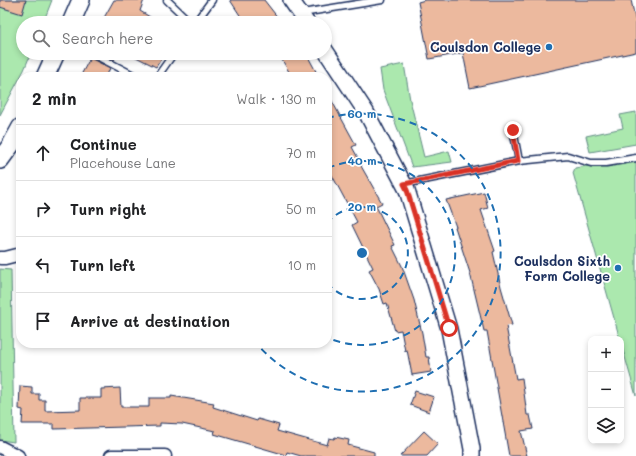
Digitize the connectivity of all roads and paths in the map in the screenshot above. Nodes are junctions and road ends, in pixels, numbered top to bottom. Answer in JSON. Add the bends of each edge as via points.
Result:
{"nodes":[{"id":1,"x":81,"y":0,"type":"edge"},
{"id":2,"x":167,"y":0,"type":"edge"},
{"id":3,"x":212,"y":0,"type":"edge"},
{"id":4,"x":291,"y":0,"type":"edge"},
{"id":5,"x":382,"y":0,"type":"edge"},
{"id":6,"x":73,"y":16,"type":"edge"},
{"id":7,"x":184,"y":16,"type":"edge"},
{"id":8,"x":200,"y":16,"type":"edge"},
{"id":9,"x":303,"y":16,"type":"edge"},
{"id":10,"x":313,"y":16,"type":"edge"},
{"id":11,"x":53,"y":60,"type":"edge"},
{"id":12,"x":105,"y":60,"type":"edge"},
{"id":13,"x":169,"y":60,"type":"edge"},
{"id":14,"x":332,"y":60,"type":"edge"},
{"id":15,"x":47,"y":72,"type":"edge"},
{"id":16,"x":128,"y":72,"type":"edge"},
{"id":17,"x":161,"y":72,"type":"edge"},
{"id":18,"x":513,"y":130,"type":"dead end"},
{"id":19,"x":16,"y":136,"type":"edge"},
{"id":20,"x":636,"y":158,"type":"edge"},
{"id":21,"x":0,"y":160,"type":"edge"},
{"id":22,"x":518,"y":161,"type":"junction"},
{"id":23,"x":404,"y":184,"type":"junction"},
{"id":24,"x":16,"y":255,"type":"edge"},
{"id":25,"x":0,"y":258,"type":"edge"},
{"id":26,"x":0,"y":446,"type":"edge"},
{"id":27,"x":18,"y":456,"type":"edge"},
{"id":28,"x":111,"y":456,"type":"edge"},
{"id":29,"x":166,"y":456,"type":"edge"},
{"id":30,"x":472,"y":456,"type":"edge"}],
"edges":[{"from":1,"to":6,"type":"main road"},
{"from":2,"to":7,"type":"lane"},
{"from":3,"to":8,"type":"lane"},
{"from":4,"to":9,"type":"street"},
{"from":5,"to":10,"type":"lane"},
{"from":11,"to":15,"type":"main road"},
{"from":12,"to":16,"type":"lane"},
{"from":13,"to":17,"type":"lane"},
{"from":14,"to":23,"type":"street","via":[[366,112]]},
{"from":18,"to":22,"type":"lane"},
{"from":19,"to":21,"type":"main road"},
{"from":20,"to":22,"type":"lane","via":[[606,163],[568,156]]},
{"from":22,"to":23,"type":"lane"},
{"from":23,"to":30,"type":"street","via":[[449,328]]},
{"from":24,"to":25,"type":"street"},
{"from":26,"to":27,"type":"street"},
{"from":28,"to":29,"type":"street"}]}
